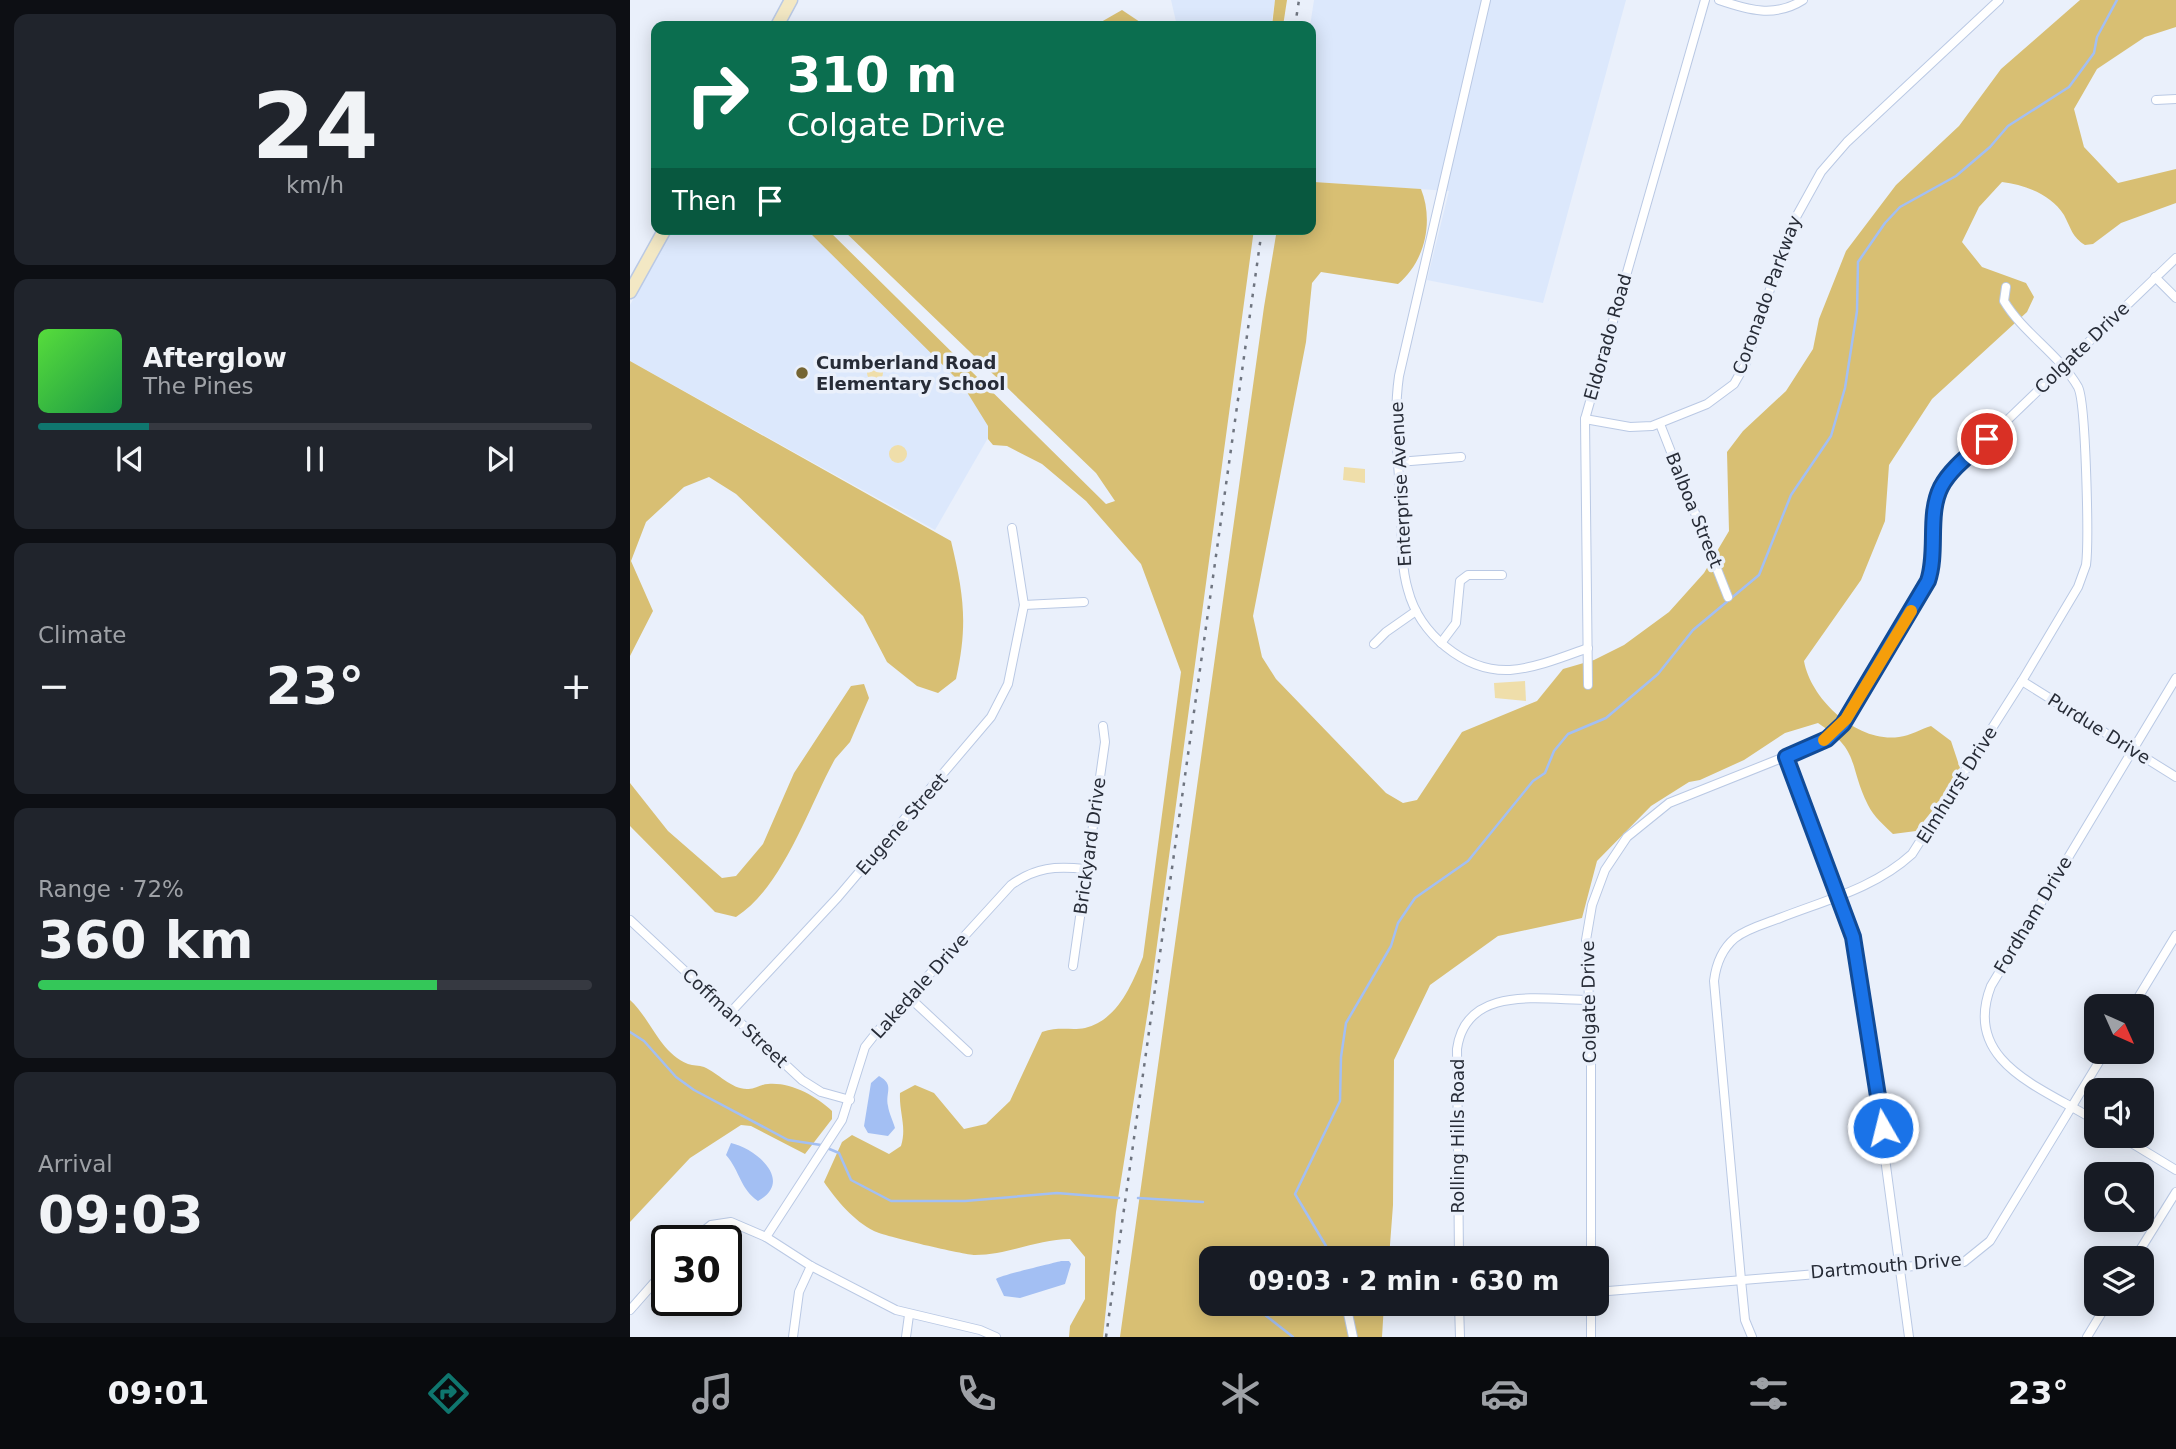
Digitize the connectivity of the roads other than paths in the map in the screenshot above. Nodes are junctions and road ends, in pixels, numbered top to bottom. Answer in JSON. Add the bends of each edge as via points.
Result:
{"nodes":[{"id":1,"x":791,"y":0,"type":"edge"},
{"id":2,"x":1486,"y":0,"type":"edge"},
{"id":3,"x":1705,"y":0,"type":"edge"},
{"id":4,"x":1719,"y":0,"type":"edge"},
{"id":5,"x":1803,"y":0,"type":"edge"},
{"id":6,"x":1999,"y":0,"type":"edge"},
{"id":7,"x":780,"y":21,"type":"edge"},
{"id":8,"x":2176,"y":99,"type":"edge"},
{"id":9,"x":2156,"y":100,"type":"dead end"},
{"id":10,"x":662,"y":235,"type":"edge"},
{"id":11,"x":2176,"y":258,"type":"edge"},
{"id":12,"x":2155,"y":277,"type":"junction"},
{"id":13,"x":2006,"y":287,"type":"dead end"},
{"id":14,"x":630,"y":292,"type":"edge"},
{"id":15,"x":2176,"y":298,"type":"edge"},
{"id":16,"x":2062,"y":368,"type":"junction"},
{"id":17,"x":1585,"y":419,"type":"junction"},
{"id":18,"x":1660,"y":424,"type":"junction"},
{"id":19,"x":1461,"y":457,"type":"dead end"},
{"id":20,"x":1398,"y":461,"type":"junction"},
{"id":21,"x":1012,"y":528,"type":"dead end"},
{"id":22,"x":1502,"y":575,"type":"dead end"},
{"id":23,"x":1728,"y":597,"type":"dead end"},
{"id":24,"x":1084,"y":602,"type":"dead end"},
{"id":25,"x":1024,"y":605,"type":"junction"},
{"id":26,"x":1416,"y":611,"type":"junction"},
{"id":27,"x":1441,"y":643,"type":"junction"},
{"id":28,"x":1374,"y":644,"type":"dead end"},
{"id":29,"x":1588,"y":648,"type":"junction"},
{"id":30,"x":2176,"y":678,"type":"edge"},
{"id":31,"x":2022,"y":681,"type":"junction"},
{"id":32,"x":1588,"y":685,"type":"dead end"},
{"id":33,"x":1103,"y":726,"type":"dead end"},
{"id":34,"x":2132,"y":750,"type":"junction"},
{"id":35,"x":1786,"y":757,"type":"junction"},
{"id":36,"x":2176,"y":777,"type":"edge"},
{"id":37,"x":1085,"y":869,"type":"junction"},
{"id":38,"x":1838,"y":896,"type":"junction"},
{"id":39,"x":630,"y":920,"type":"edge"},
{"id":40,"x":2176,"y":935,"type":"edge"},
{"id":41,"x":1073,"y":967,"type":"dead end"},
{"id":42,"x":2140,"y":994,"type":"edge"},
{"id":43,"x":910,"y":999,"type":"junction"},
{"id":44,"x":1590,"y":1000,"type":"junction"},
{"id":45,"x":729,"y":1014,"type":"junction"},
{"id":46,"x":968,"y":1052,"type":"dead end"},
{"id":47,"x":2098,"y":1064,"type":"edge"},
{"id":48,"x":850,"y":1100,"type":"junction"},
{"id":49,"x":2073,"y":1106,"type":"junction"},
{"id":50,"x":2084,"y":1113,"type":"edge"},
{"id":51,"x":2140,"y":1148,"type":"edge"},
{"id":52,"x":2176,"y":1170,"type":"edge"},
{"id":53,"x":2176,"y":1192,"type":"edge"},
{"id":54,"x":715,"y":1225,"type":"edge"},
{"id":55,"x":742,"y":1225,"type":"edge"},
{"id":56,"x":742,"y":1225,"type":"edge"},
{"id":57,"x":766,"y":1237,"type":"junction"},
{"id":58,"x":1459,"y":1246,"type":"edge"},
{"id":59,"x":1591,"y":1246,"type":"edge"},
{"id":60,"x":2142,"y":1246,"type":"edge"},
{"id":61,"x":811,"y":1266,"type":"junction"},
{"id":62,"x":1899,"y":1266,"type":"junction"},
{"id":63,"x":1741,"y":1279,"type":"junction"},
{"id":64,"x":651,"y":1286,"type":"edge"},
{"id":65,"x":1609,"y":1291,"type":"edge"},
{"id":66,"x":630,"y":1310,"type":"edge"},
{"id":67,"x":909,"y":1315,"type":"junction"},
{"id":68,"x":1349,"y":1316,"type":"edge"},
{"id":69,"x":1460,"y":1316,"type":"edge"},
{"id":70,"x":1591,"y":1316,"type":"edge"},
{"id":71,"x":2100,"y":1316,"type":"edge"},
{"id":72,"x":793,"y":1337,"type":"edge"},
{"id":73,"x":906,"y":1337,"type":"edge"},
{"id":74,"x":996,"y":1337,"type":"edge"},
{"id":75,"x":1353,"y":1337,"type":"edge"},
{"id":76,"x":1460,"y":1337,"type":"edge"},
{"id":77,"x":1591,"y":1337,"type":"edge"},
{"id":78,"x":1752,"y":1337,"type":"edge"},
{"id":79,"x":1909,"y":1337,"type":"edge"},
{"id":80,"x":2087,"y":1337,"type":"edge"}],
"edges":[{"from":1,"to":7,"type":"main road"},
{"from":2,"to":20,"type":"street","name":"Enterprise Avenue","via":[[1399,376],[1395,417]]},
{"from":3,"to":17,"type":"street","name":"Eldorado Road"},
{"from":4,"to":5,"type":"street","via":[[1766,12]]},
{"from":6,"to":18,"type":"street","name":"Coronado Parkway","via":[[1847,142],[1821,172],[1790,228],[1746,363],[1734,384],[1707,404]]},
{"from":8,"to":9,"type":"street"},
{"from":10,"to":14,"type":"main road"},
{"from":11,"to":12,"type":"street","name":"Colgate Drive"},
{"from":12,"to":15,"type":"street"},
{"from":12,"to":16,"type":"street","name":"Colgate Drive"},
{"from":13,"to":16,"type":"street","name":"Elmhurst Drive","via":[[2004,301],[2015,319]]},
{"from":16,"to":31,"type":"street","name":"Elmhurst Drive","via":[[2077,386],[2082,406],[2088,553],[2078,587]]},
{"from":16,"to":35,"type":"street","name":"Colgate Drive","via":[[1945,480],[1937,497],[1935,555],[1923,591],[1843,724],[1827,739]]},
{"from":17,"to":18,"type":"street","name":"Coronado Parkway","via":[[1630,428]]},
{"from":17,"to":29,"type":"street","name":"Eldorado Road"},
{"from":18,"to":23,"type":"street","name":"Balboa Street"},
{"from":19,"to":20,"type":"street"},
{"from":20,"to":26,"type":"street","name":"Enterprise Avenue","via":[[1405,575]]},
{"from":21,"to":25,"type":"street"},
{"from":22,"to":27,"type":"street","via":[[1468,575],[1460,581],[1456,623]]},
{"from":24,"to":25,"type":"street"},
{"from":25,"to":45,"type":"street","name":"Eugene Street","via":[[1008,684],[981,733]]},
{"from":26,"to":27,"type":"street","name":"Enterprise Avenue"},
{"from":26,"to":28,"type":"street"},
{"from":27,"to":29,"type":"street","name":"Enterprise Avenue","via":[[1477,664],[1508,670]]},
{"from":29,"to":32,"type":"street","name":"Eldorado Road"},
{"from":30,"to":34,"type":"street","name":"Fordham Drive"},
{"from":31,"to":34,"type":"street","name":"Purdue Drive"},
{"from":31,"to":38,"type":"street","name":"Elmhurst Drive","via":[[1912,855],[1884,876]]},
{"from":33,"to":37,"type":"street","name":"Brickyard Drive","via":[[1105,742]]},
{"from":34,"to":36,"type":"street","name":"Purdue Drive"},
{"from":34,"to":49,"type":"street","name":"Fordham Drive","via":[[1991,986],[1984,1009],[1987,1040],[1998,1058]]},
{"from":35,"to":38,"type":"street"},
{"from":35,"to":44,"type":"street","name":"Colgate Drive","via":[[1669,803],[1627,837],[1605,870],[1592,905],[1586,940]]},
{"from":37,"to":41,"type":"street","name":"Brickyard Drive"},
{"from":37,"to":43,"type":"street","name":"Lakedale Drive","via":[[1042,869],[1011,884]]},
{"from":38,"to":62,"type":"street","via":[[1858,957]]},
{"from":38,"to":63,"type":"street","name":"Elmhurst Drive","via":[[1738,936],[1715,972]]},
{"from":39,"to":45,"type":"street","name":"Coffman Street"},
{"from":40,"to":42,"type":"street"},
{"from":43,"to":46,"type":"street"},
{"from":43,"to":48,"type":"street","name":"Lakedale Drive","via":[[865,1047]]},
{"from":44,"to":58,"type":"street","name":"Rolling Hills Road","via":[[1490,1003],[1474,1012],[1461,1031]]},
{"from":44,"to":59,"type":"street","name":"Colgate Drive"},
{"from":45,"to":48,"type":"street","name":"Coffman Street","via":[[802,1080],[821,1092]]},
{"from":47,"to":49,"type":"street","name":"Dartmouth Drive"},
{"from":48,"to":57,"type":"street","name":"Lakedale Drive","via":[[839,1126]]},
{"from":49,"to":50,"type":"street","name":"Fordham Drive"},
{"from":49,"to":62,"type":"street","name":"Dartmouth Drive","via":[[1982,1250],[1956,1264]]},
{"from":51,"to":52,"type":"street"},
{"from":53,"to":60,"type":"street"},
{"from":54,"to":55,"type":"street"},
{"from":56,"to":57,"type":"street"},
{"from":57,"to":61,"type":"street"},
{"from":61,"to":67,"type":"street"},
{"from":61,"to":72,"type":"street","via":[[799,1292]]},
{"from":62,"to":63,"type":"street","name":"Dartmouth Drive"},
{"from":62,"to":79,"type":"street"},
{"from":63,"to":65,"type":"street","name":"Dartmouth Drive"},
{"from":63,"to":78,"type":"street","name":"Elmhurst Drive","via":[[1745,1320]]},
{"from":64,"to":66,"type":"street"},
{"from":67,"to":73,"type":"street"},
{"from":67,"to":74,"type":"street"},
{"from":68,"to":75,"type":"street"},
{"from":69,"to":76,"type":"street"},
{"from":70,"to":77,"type":"street"},
{"from":71,"to":80,"type":"street"}]}
